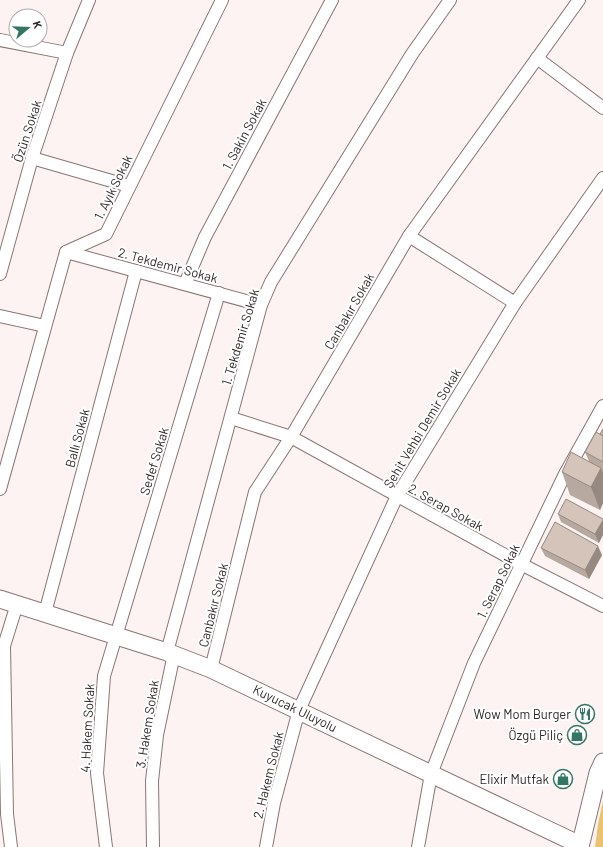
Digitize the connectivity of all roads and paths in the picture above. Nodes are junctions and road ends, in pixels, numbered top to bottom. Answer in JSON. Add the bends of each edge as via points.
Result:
{"nodes":[{"id":1,"x":89,"y":0,"type":"edge"},
{"id":2,"x":222,"y":0,"type":"edge"},
{"id":3,"x":332,"y":0,"type":"edge"},
{"id":4,"x":450,"y":0,"type":"edge"},
{"id":5,"x":579,"y":0,"type":"edge"},
{"id":6,"x":0,"y":40,"type":"edge"},
{"id":7,"x":67,"y":53,"type":"junction"},
{"id":8,"x":537,"y":58,"type":"junction"},
{"id":9,"x":603,"y":108,"type":"edge"},
{"id":10,"x":32,"y":158,"type":"junction"},
{"id":11,"x":603,"y":178,"type":"edge"},
{"id":12,"x":129,"y":186,"type":"junction"},
{"id":13,"x":409,"y":236,"type":"junction"},
{"id":14,"x":66,"y":252,"type":"junction"},
{"id":15,"x":136,"y":271,"type":"junction"},
{"id":16,"x":0,"y":274,"type":"edge"},
{"id":17,"x":185,"y":284,"type":"junction"},
{"id":18,"x":219,"y":293,"type":"junction"},
{"id":19,"x":515,"y":303,"type":"junction"},
{"id":20,"x":261,"y":305,"type":"junction"},
{"id":21,"x":0,"y":316,"type":"edge"},
{"id":22,"x":45,"y":326,"type":"junction"},
{"id":23,"x":603,"y":406,"type":"edge"},
{"id":24,"x":231,"y":418,"type":"junction"},
{"id":25,"x":291,"y":437,"type":"junction"},
{"id":26,"x":0,"y":489,"type":"edge"},
{"id":27,"x":397,"y":496,"type":"junction"},
{"id":28,"x":522,"y":564,"type":"junction"},
{"id":29,"x":0,"y":599,"type":"edge"},
{"id":30,"x":17,"y":604,"type":"junction"},
{"id":31,"x":603,"y":606,"type":"edge"},
{"id":32,"x":45,"y":613,"type":"junction"},
{"id":33,"x":117,"y":636,"type":"junction"},
{"id":34,"x":170,"y":653,"type":"junction"},
{"id":35,"x":211,"y":669,"type":"junction"},
{"id":36,"x":299,"y":710,"type":"junction"},
{"id":37,"x":603,"y":762,"type":"edge"},
{"id":38,"x":430,"y":774,"type":"junction"},
{"id":39,"x":4,"y":814,"type":"edge"},
{"id":40,"x":580,"y":846,"type":"edge"},
{"id":41,"x":11,"y":847,"type":"edge"},
{"id":42,"x":106,"y":847,"type":"edge"},
{"id":43,"x":153,"y":847,"type":"edge"},
{"id":44,"x":266,"y":847,"type":"edge"},
{"id":45,"x":418,"y":847,"type":"edge"}],
"edges":[{"from":1,"to":7,"type":"street","name":"Özün Sokak"},
{"from":2,"to":12,"type":"street","name":"1. Ayık Sokak"},
{"from":3,"to":17,"type":"street","name":"1. Sakin Sokak","via":[[205,237]]},
{"from":4,"to":20,"type":"street","name":"1. Tekdemir Sokak","via":[[412,54],[366,128],[271,282]]},
{"from":5,"to":8,"type":"street","name":"Canbakır Sokak"},
{"from":6,"to":7,"type":"street"},
{"from":7,"to":10,"type":"street","name":"Özün Sokak"},
{"from":8,"to":9,"type":"street"},
{"from":8,"to":13,"type":"street","name":"Canbakır Sokak"},
{"from":10,"to":12,"type":"street"},
{"from":10,"to":16,"type":"street","name":"Özün Sokak"},
{"from":11,"to":19,"type":"street","name":"Şehit Vehbi Demir Sokak"},
{"from":12,"to":14,"type":"street","name":"1. Ayık Sokak","via":[[106,234]]},
{"from":13,"to":19,"type":"street"},
{"from":13,"to":25,"type":"street","name":"Canbakır Sokak"},
{"from":14,"to":15,"type":"street","name":"2. Tekdemir Sokak"},
{"from":14,"to":22,"type":"street"},
{"from":15,"to":17,"type":"street","name":"2. Tekdemir Sokak"},
{"from":15,"to":32,"type":"street","name":"Ballı Sokak"},
{"from":17,"to":18,"type":"street","name":"2. Tekdemir Sokak"},
{"from":18,"to":20,"type":"street","name":"2. Tekdemir Sokak"},
{"from":18,"to":33,"type":"street","name":"Sedef Sokak"},
{"from":19,"to":27,"type":"street","name":"Şehit Vehbi Demir Sokak"},
{"from":20,"to":24,"type":"street","name":"1. Tekdemir Sokak"},
{"from":21,"to":22,"type":"street"},
{"from":22,"to":26,"type":"street"},
{"from":23,"to":28,"type":"street","name":"1. Serap Sokak","via":[[564,476]]},
{"from":24,"to":25,"type":"street","name":"2. Serap Sokak"},
{"from":24,"to":34,"type":"street","name":"1. Tekdemir Sokak"},
{"from":25,"to":27,"type":"street","name":"2. Serap Sokak"},
{"from":25,"to":35,"type":"street","name":"Canbakır Sokak","via":[[255,492]]},
{"from":27,"to":28,"type":"street","name":"2. Serap Sokak"},
{"from":27,"to":36,"type":"street","name":"Şehit Vehbi Demir Sokak"},
{"from":28,"to":31,"type":"street","name":"2. Serap Sokak"},
{"from":28,"to":38,"type":"street","name":"1. Serap Sokak","via":[[474,663]]},
{"from":29,"to":30,"type":"street","name":"Kuyucak Uluyolu"},
{"from":30,"to":32,"type":"street","name":"Kuyucak Uluyolu"},
{"from":30,"to":39,"type":"street","via":[[4,646]]},
{"from":32,"to":33,"type":"street","name":"Kuyucak Uluyolu"},
{"from":33,"to":34,"type":"street","name":"Kuyucak Uluyolu"},
{"from":33,"to":42,"type":"street","name":"4. Hakem Sokak","via":[[104,676],[97,773]]},
{"from":34,"to":35,"type":"street","name":"Kuyucak Uluyolu"},
{"from":34,"to":43,"type":"street","name":"3. Hakem Sokak","via":[[152,781]]},
{"from":35,"to":36,"type":"street","name":"Kuyucak Uluyolu"},
{"from":36,"to":38,"type":"street","name":"Kuyucak Uluyolu"},
{"from":36,"to":44,"type":"street","name":"2. Hakem Sokak","via":[[274,803]]},
{"from":37,"to":40,"type":"street"},
{"from":38,"to":40,"type":"street","name":"Kuyucak Uluyolu"},
{"from":38,"to":45,"type":"street","name":"1. Serap Sokak"},
{"from":39,"to":41,"type":"street"}]}
